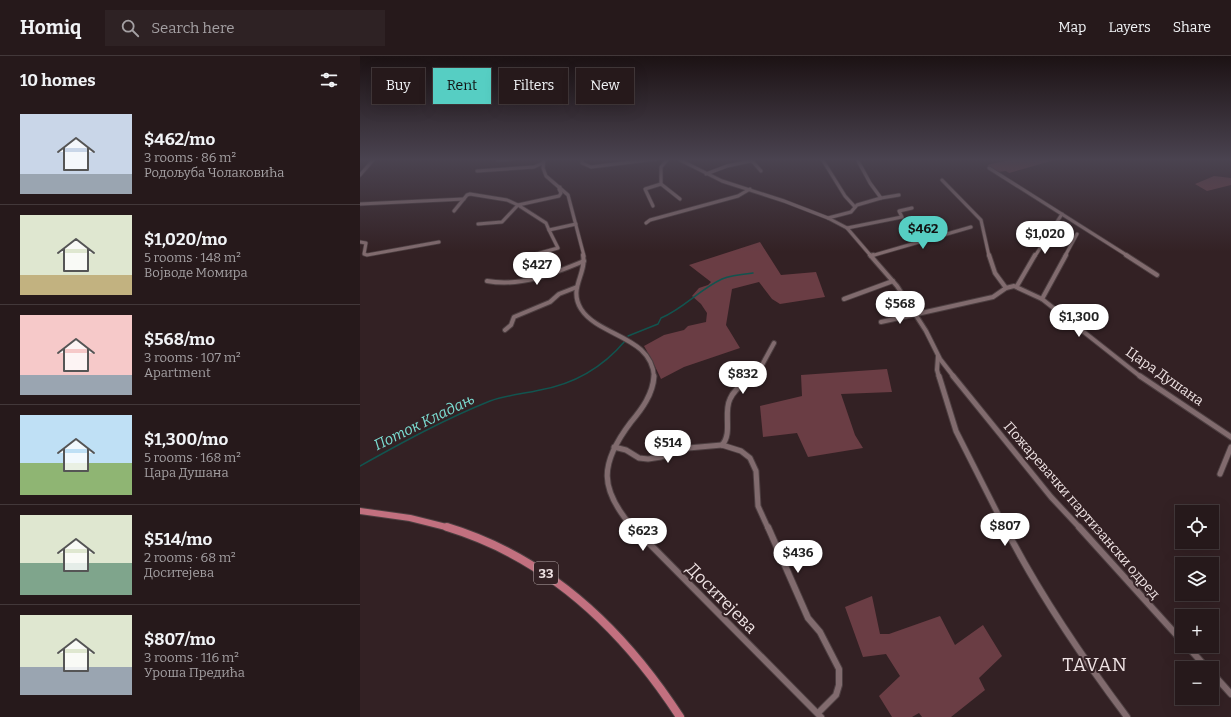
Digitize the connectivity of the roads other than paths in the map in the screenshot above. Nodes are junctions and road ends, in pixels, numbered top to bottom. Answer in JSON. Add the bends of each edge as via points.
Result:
{"nodes":[{"id":1,"x":559,"y":190,"type":"edge"},
{"id":2,"x":563,"y":190,"type":"edge"},
{"id":3,"x":645,"y":190,"type":"edge"},
{"id":4,"x":668,"y":190,"type":"edge"},
{"id":5,"x":749,"y":190,"type":"edge"},
{"id":6,"x":752,"y":190,"type":"edge"},
{"id":7,"x":841,"y":190,"type":"edge"},
{"id":8,"x":875,"y":190,"type":"edge"},
{"id":9,"x":952,"y":190,"type":"edge"},
{"id":10,"x":1024,"y":190,"type":"edge"},
{"id":11,"x":899,"y":195,"type":"dead end"},
{"id":12,"x":881,"y":198,"type":"junction"},
{"id":13,"x":464,"y":199,"type":"junction"},
{"id":14,"x":680,"y":199,"type":"dead end"},
{"id":15,"x":360,"y":204,"type":"edge"},
{"id":16,"x":518,"y":205,"type":"junction"},
{"id":17,"x":653,"y":206,"type":"dead end"},
{"id":18,"x":855,"y":207,"type":"junction"},
{"id":19,"x":912,"y":208,"type":"dead end"},
{"id":20,"x":454,"y":211,"type":"dead end"},
{"id":21,"x":1062,"y":214,"type":"junction"},
{"id":22,"x":828,"y":218,"type":"junction"},
{"id":23,"x":646,"y":223,"type":"dead end"},
{"id":24,"x":478,"y":224,"type":"dead end"},
{"id":25,"x":576,"y":224,"type":"junction"},
{"id":26,"x":971,"y":227,"type":"dead end"},
{"id":27,"x":847,"y":228,"type":"junction"},
{"id":28,"x":549,"y":230,"type":"junction"},
{"id":29,"x":1077,"y":234,"type":"dead end"},
{"id":30,"x":360,"y":242,"type":"edge"},
{"id":31,"x":439,"y":242,"type":"dead end"},
{"id":32,"x":529,"y":256,"type":"dead end"},
{"id":33,"x":871,"y":256,"type":"junction"},
{"id":34,"x":584,"y":261,"type":"junction"},
{"id":35,"x":1157,"y":275,"type":"dead end"},
{"id":36,"x":487,"y":281,"type":"dead end"},
{"id":37,"x":893,"y":281,"type":"junction"},
{"id":38,"x":1017,"y":286,"type":"junction"},
{"id":39,"x":577,"y":287,"type":"junction"},
{"id":40,"x":1006,"y":288,"type":"junction"},
{"id":41,"x":1042,"y":299,"type":"junction"},
{"id":42,"x":844,"y":300,"type":"dead end"},
{"id":43,"x":915,"y":313,"type":"junction"},
{"id":44,"x":881,"y":322,"type":"dead end"},
{"id":45,"x":505,"y":330,"type":"dead end"},
{"id":46,"x":774,"y":343,"type":"dead end"},
{"id":47,"x":938,"y":354,"type":"junction"},
{"id":48,"x":1231,"y":437,"type":"edge"},
{"id":49,"x":722,"y":445,"type":"junction"},
{"id":50,"x":614,"y":447,"type":"junction"},
{"id":51,"x":1231,"y":447,"type":"edge"},
{"id":52,"x":1220,"y":474,"type":"dead end"},
{"id":53,"x":360,"y":511,"type":"edge"},
{"id":54,"x":1175,"y":633,"type":"edge"},
{"id":55,"x":1193,"y":653,"type":"edge"},
{"id":56,"x":1201,"y":661,"type":"edge"},
{"id":57,"x":1219,"y":681,"type":"edge"},
{"id":58,"x":1231,"y":694,"type":"edge"},
{"id":59,"x":820,"y":715,"type":"edge"},
{"id":60,"x":680,"y":717,"type":"edge"},
{"id":61,"x":1127,"y":717,"type":"edge"}],
"edges":[{"from":1,"to":16,"type":"street","via":[[561,194],[559,196]]},
{"from":2,"to":25,"type":"street","via":[[568,195]]},
{"from":3,"to":17,"type":"street"},
{"from":4,"to":14,"type":"street"},
{"from":5,"to":23,"type":"street","via":[[738,196]]},
{"from":6,"to":22,"type":"street","name":"Пожаревачки партизански одред"},
{"from":7,"to":18,"type":"street"},
{"from":8,"to":12,"type":"street"},
{"from":9,"to":40,"type":"street","via":[[981,220],[992,265]]},
{"from":10,"to":21,"type":"street"},
{"from":11,"to":12,"type":"street"},
{"from":12,"to":18,"type":"street"},
{"from":13,"to":15,"type":"street"},
{"from":13,"to":16,"type":"street","via":[[471,194],[507,200]]},
{"from":13,"to":20,"type":"street"},
{"from":16,"to":24,"type":"street","via":[[502,222]]},
{"from":16,"to":28,"type":"street","via":[[546,224]]},
{"from":18,"to":22,"type":"street","via":[[851,212]]},
{"from":19,"to":27,"type":"street","via":[[899,211],[902,217]]},
{"from":21,"to":35,"type":"street"},
{"from":21,"to":38,"type":"street"},
{"from":22,"to":27,"type":"street","name":"Пожаревачки партизански одред"},
{"from":25,"to":28,"type":"street"},
{"from":25,"to":34,"type":"street"},
{"from":26,"to":33,"type":"street"},
{"from":27,"to":33,"type":"street","name":"Пожаревачки партизански одред"},
{"from":28,"to":32,"type":"street","via":[[558,248]]},
{"from":29,"to":41,"type":"street"},
{"from":30,"to":31,"type":"street","via":[[366,243],[366,255]]},
{"from":33,"to":37,"type":"street","name":"Пожаревачки партизански одред"},
{"from":34,"to":36,"type":"street","via":[[555,273],[514,283]]},
{"from":34,"to":39,"type":"street"},
{"from":37,"to":42,"type":"street"},
{"from":37,"to":43,"type":"street","name":"Пожаревачки партизански одред"},
{"from":38,"to":40,"type":"street"},
{"from":38,"to":41,"type":"street","name":"Цара Душана"},
{"from":39,"to":45,"type":"street","via":[[514,317],[511,325]]},
{"from":39,"to":50,"type":"street","name":"Доситејева","via":[[576,296],[581,309],[594,321],[645,354],[653,369],[654,384],[646,402]]},
{"from":40,"to":43,"type":"street","via":[[993,297]]},
{"from":41,"to":48,"type":"street","name":"Цара Душана","via":[[1151,385]]},
{"from":43,"to":44,"type":"street"},
{"from":43,"to":47,"type":"street","name":"Пожаревачки партизански одред"},
{"from":46,"to":49,"type":"street","via":[[763,364],[729,400],[727,436]]},
{"from":47,"to":54,"type":"street","name":"Пожаревачки партизански одред","via":[[1050,497]]},
{"from":47,"to":61,"type":"street","via":[[937,370],[956,432],[1022,561],[1089,666]]},
{"from":49,"to":50,"type":"street","via":[[688,448],[648,459],[639,458],[626,450]]},
{"from":49,"to":59,"type":"street","via":[[741,451],[750,458],[756,471],[758,506],[762,516],[808,618],[820,632],[839,669],[836,695]]},
{"from":50,"to":59,"type":"street","name":"Доситејева","via":[[607,472],[610,493],[623,518]]},
{"from":51,"to":52,"type":"street"},
{"from":53,"to":60,"type":"main road","number":"33","via":[[404,517],[453,529],[493,545],[538,568],[582,602],[621,640],[662,689]]},
{"from":55,"to":56,"type":"street"},
{"from":57,"to":58,"type":"street"}]}
